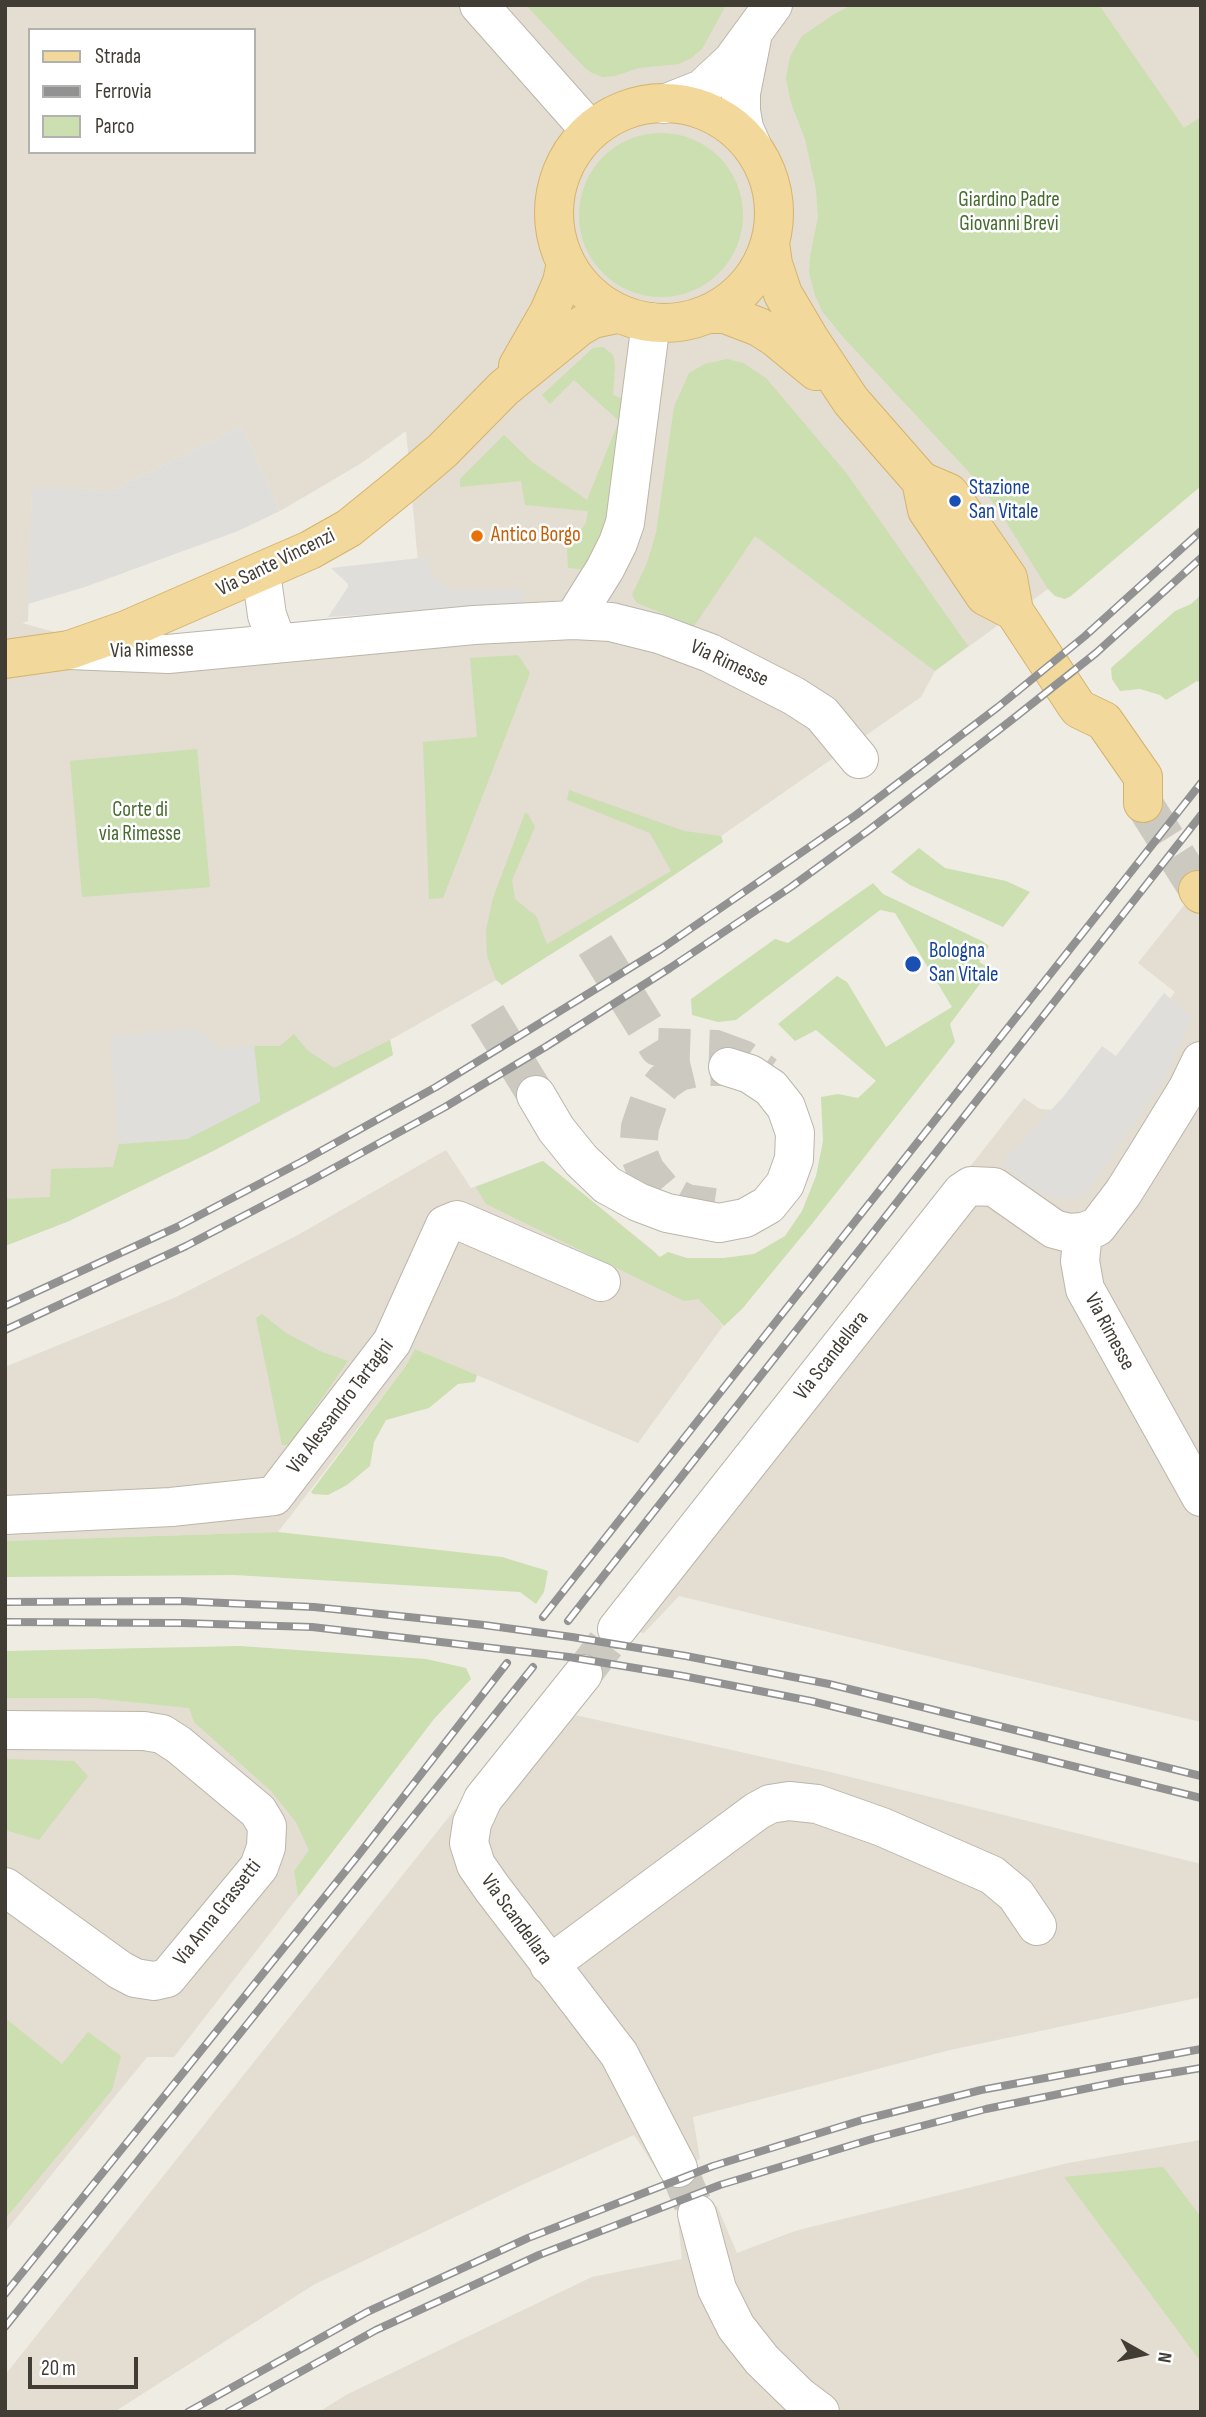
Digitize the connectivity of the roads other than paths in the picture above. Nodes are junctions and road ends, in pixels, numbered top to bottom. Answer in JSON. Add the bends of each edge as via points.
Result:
{"nodes":[{"id":1,"x":479,"y":5,"type":"edge"},
{"id":2,"x":764,"y":19,"type":"edge"},
{"id":3,"x":664,"y":104,"type":"junction"},
{"id":4,"x":588,"y":128,"type":"junction"},
{"id":5,"x":752,"y":146,"type":"junction"},
{"id":6,"x":770,"y":243,"type":"junction"},
{"id":7,"x":566,"y":263,"type":"junction"},
{"id":8,"x":710,"y":314,"type":"junction"},
{"id":9,"x":634,"y":318,"type":"junction"},
{"id":10,"x":504,"y":388,"type":"junction"},
{"id":11,"x":851,"y":401,"type":"junction"},
{"id":12,"x":261,"y":573,"type":"junction"},
{"id":13,"x":573,"y":620,"type":"junction"},
{"id":14,"x":277,"y":643,"type":"junction"},
{"id":15,"x":69,"y":650,"type":"junction"},
{"id":16,"x":5,"y":659,"type":"edge"},
{"id":17,"x":859,"y":759,"type":"dead end"},
{"id":18,"x":1144,"y":805,"type":"tunnel mouth"},
{"id":19,"x":728,"y":1067,"type":"tunnel mouth"},
{"id":20,"x":1193,"y":1086,"type":"edge"},
{"id":21,"x":536,"y":1095,"type":"tunnel mouth"},
{"id":22,"x":1083,"y":1232,"type":"junction"},
{"id":23,"x":601,"y":1282,"type":"dead end"},
{"id":24,"x":1201,"y":1497,"type":"edge"},
{"id":25,"x":5,"y":1515,"type":"edge"},
{"id":26,"x":617,"y":1629,"type":"tunnel mouth"},
{"id":27,"x":583,"y":1674,"type":"tunnel mouth"},
{"id":28,"x":5,"y":1730,"type":"edge"},
{"id":29,"x":5,"y":1887,"type":"edge"},
{"id":30,"x":1037,"y":1926,"type":"dead end"},
{"id":31,"x":549,"y":1965,"type":"junction"},
{"id":32,"x":678,"y":2168,"type":"tunnel mouth"},
{"id":33,"x":697,"y":2214,"type":"tunnel mouth"},
{"id":34,"x":820,"y":2412,"type":"edge"}],
"edges":[{"from":1,"to":4,"type":"street"},
{"from":2,"to":3,"type":"street","via":[[732,61],[702,89]]},
{"from":2,"to":5,"type":"street","via":[[741,93],[744,128]]},
{"from":3,"to":4,"type":"main road","via":[[615,113]]},
{"from":3,"to":5,"type":"main road","via":[[703,113],[734,129]]},
{"from":4,"to":7,"type":"main road","via":[[567,158],[555,190],[554,226]]},
{"from":5,"to":6,"type":"main road","via":[[764,165],[772,194]]},
{"from":6,"to":8,"type":"main road","via":[[755,274],[739,293]]},
{"from":6,"to":11,"type":"main road","via":[[783,294]]},
{"from":7,"to":9,"type":"main road","via":[[595,298]]},
{"from":7,"to":10,"type":"main road","name":"Via Sante Vincenzi","via":[[549,312]]},
{"from":8,"to":9,"type":"main road","via":[[678,321]]},
{"from":8,"to":11,"type":"main road","via":[[733,316],[759,327]]},
{"from":9,"to":10,"type":"main road","name":"Via Sante Vincenzi","via":[[593,319]]},
{"from":9,"to":13,"type":"street","via":[[625,523],[605,569]]},
{"from":10,"to":12,"type":"main road","name":"Via Sante Vincenzi","via":[[442,451],[349,528]]},
{"from":11,"to":18,"type":"main road","via":[[920,481],[927,510],[985,596],[1014,611],[1079,709],[1104,721],[1143,777]]},
{"from":12,"to":14,"type":"street","via":[[267,615]]},
{"from":12,"to":15,"type":"main road","name":"Via Sante Vincenzi"},
{"from":13,"to":14,"type":"street","name":"Via Rimesse"},
{"from":13,"to":17,"type":"street","name":"Via Rimesse","via":[[633,627],[710,653],[822,714]]},
{"from":14,"to":15,"type":"street","name":"Via Rimesse","via":[[168,654]]},
{"from":15,"to":16,"type":"main road","name":"Via Sante Vincenzi"},
{"from":19,"to":21,"type":"street","via":[[771,1088],[786,1107],[795,1133],[794,1159],[785,1184],[768,1205],[745,1218],[719,1223],[667,1213],[607,1185],[556,1129]]},
{"from":20,"to":22,"type":"street","via":[[1109,1214],[1097,1227]]},
{"from":22,"to":24,"type":"street","name":"Via Rimesse","via":[[1080,1261],[1085,1289]]},
{"from":22,"to":26,"type":"street","name":"Via Scandellara","via":[[1055,1229],[994,1187],[971,1186],[962,1192]]},
{"from":23,"to":25,"type":"street","name":"Via Alessandro Tartagni","via":[[457,1220],[445,1225],[392,1342],[274,1496],[171,1507]]},
{"from":27,"to":31,"type":"street","name":"Via Scandellara","via":[[483,1799],[469,1843],[484,1876]]},
{"from":28,"to":29,"type":"street","name":"Via Anna Grassetti","via":[[162,1734],[258,1811],[267,1826],[259,1867],[167,1978],[135,1978],[120,1970]]},
{"from":30,"to":31,"type":"street","via":[[1016,1895],[992,1875],[882,1826],[817,1804],[789,1801],[757,1811]]},
{"from":31,"to":32,"type":"street","name":"Via Scandellara","via":[[619,2054]]},
{"from":33,"to":34,"type":"street","via":[[717,2289],[736,2328],[800,2398]]}]}
